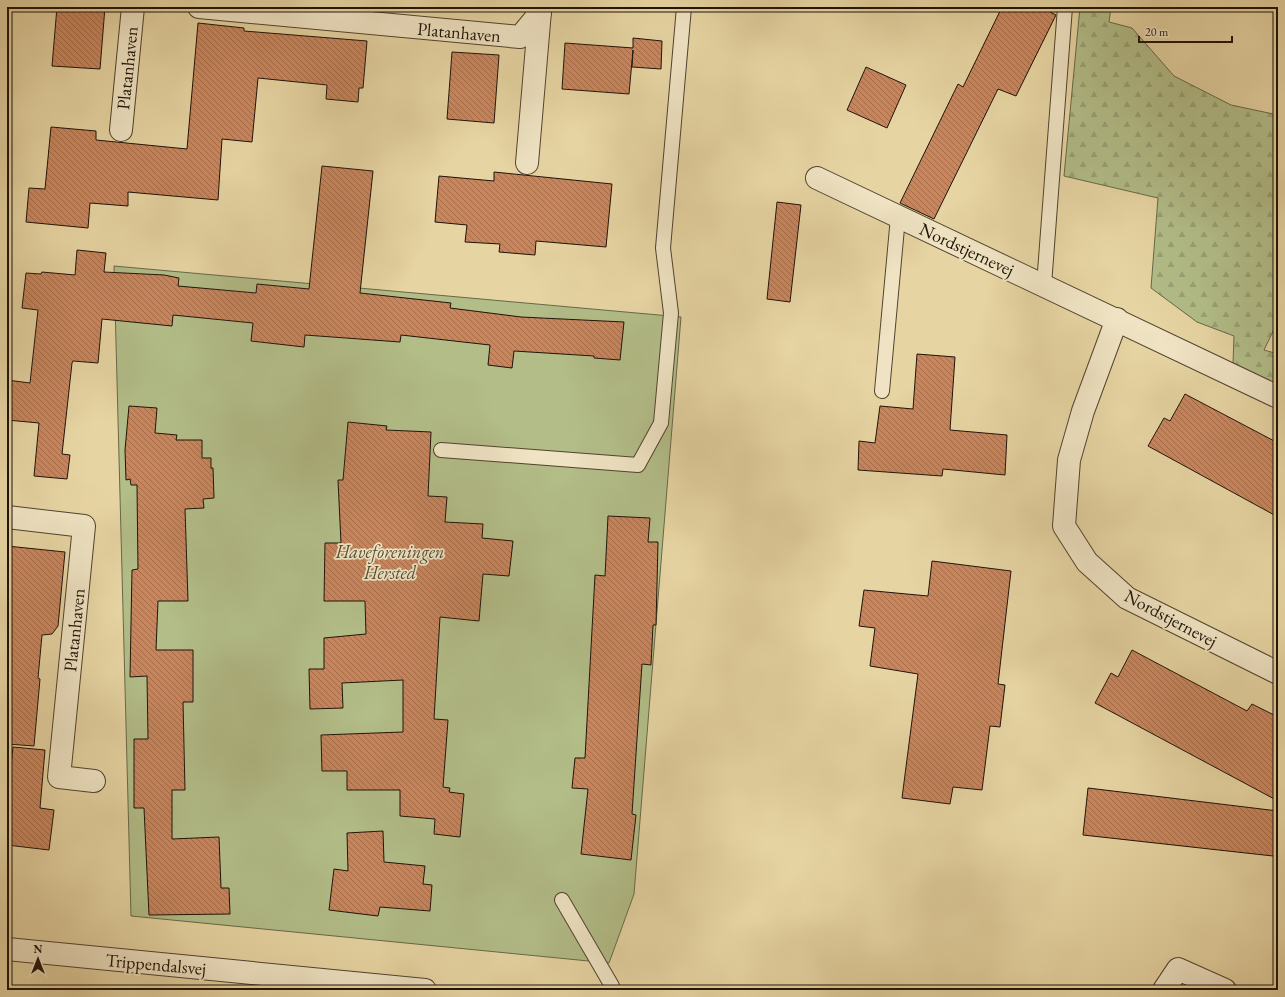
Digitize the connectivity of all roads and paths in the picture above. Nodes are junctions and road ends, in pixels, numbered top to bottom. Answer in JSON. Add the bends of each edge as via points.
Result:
{"nodes":[{"id":1,"x":133,"y":7,"type":"edge"},
{"id":2,"x":199,"y":7,"type":"edge"},
{"id":3,"x":684,"y":7,"type":"edge"},
{"id":4,"x":1065,"y":7,"type":"edge"},
{"id":5,"x":538,"y":9,"type":"edge"},
{"id":6,"x":121,"y":130,"type":"dead end"},
{"id":7,"x":527,"y":163,"type":"dead end"},
{"id":8,"x":817,"y":178,"type":"dead end"},
{"id":9,"x":898,"y":217,"type":"junction"},
{"id":10,"x":1044,"y":285,"type":"junction"},
{"id":11,"x":1117,"y":319,"type":"junction"},
{"id":12,"x":882,"y":391,"type":"dead end"},
{"id":13,"x":1278,"y":397,"type":"edge"},
{"id":14,"x":441,"y":450,"type":"dead end"},
{"id":15,"x":7,"y":517,"type":"edge"},
{"id":16,"x":1278,"y":673,"type":"edge"},
{"id":17,"x":94,"y":782,"type":"dead end"},
{"id":18,"x":562,"y":900,"type":"dead end"},
{"id":19,"x":7,"y":949,"type":"edge"},
{"id":20,"x":425,"y":990,"type":"edge"},
{"id":21,"x":612,"y":990,"type":"edge"},
{"id":22,"x":1164,"y":990,"type":"edge"},
{"id":23,"x":1225,"y":990,"type":"edge"}],
"edges":[{"from":1,"to":6,"type":"street","name":"Platanhaven"},
{"from":2,"to":5,"type":"street","name":"Platanhaven","via":[[520,37]]},
{"from":3,"to":14,"type":"lane","via":[[663,248],[671,313],[661,423],[654,437],[638,465]]},
{"from":4,"to":10,"type":"lane"},
{"from":5,"to":7,"type":"street","name":"Platanhaven"},
{"from":8,"to":9,"type":"street","name":"Nordstjernevej"},
{"from":9,"to":10,"type":"street","name":"Nordstjernevej"},
{"from":9,"to":12,"type":"lane"},
{"from":10,"to":11,"type":"street","name":"Nordstjernevej"},
{"from":11,"to":13,"type":"street","name":"Nordstjernevej"},
{"from":11,"to":16,"type":"street","name":"Nordstjernevej","via":[[1083,411],[1069,460],[1064,526],[1087,562],[1127,598]]},
{"from":15,"to":17,"type":"street","name":"Platanhaven","via":[[84,526],[59,777]]},
{"from":18,"to":21,"type":"lane"},
{"from":19,"to":20,"type":"street","name":"Trippendalsvej"},
{"from":22,"to":23,"type":"street","via":[[1178,969]]}]}
